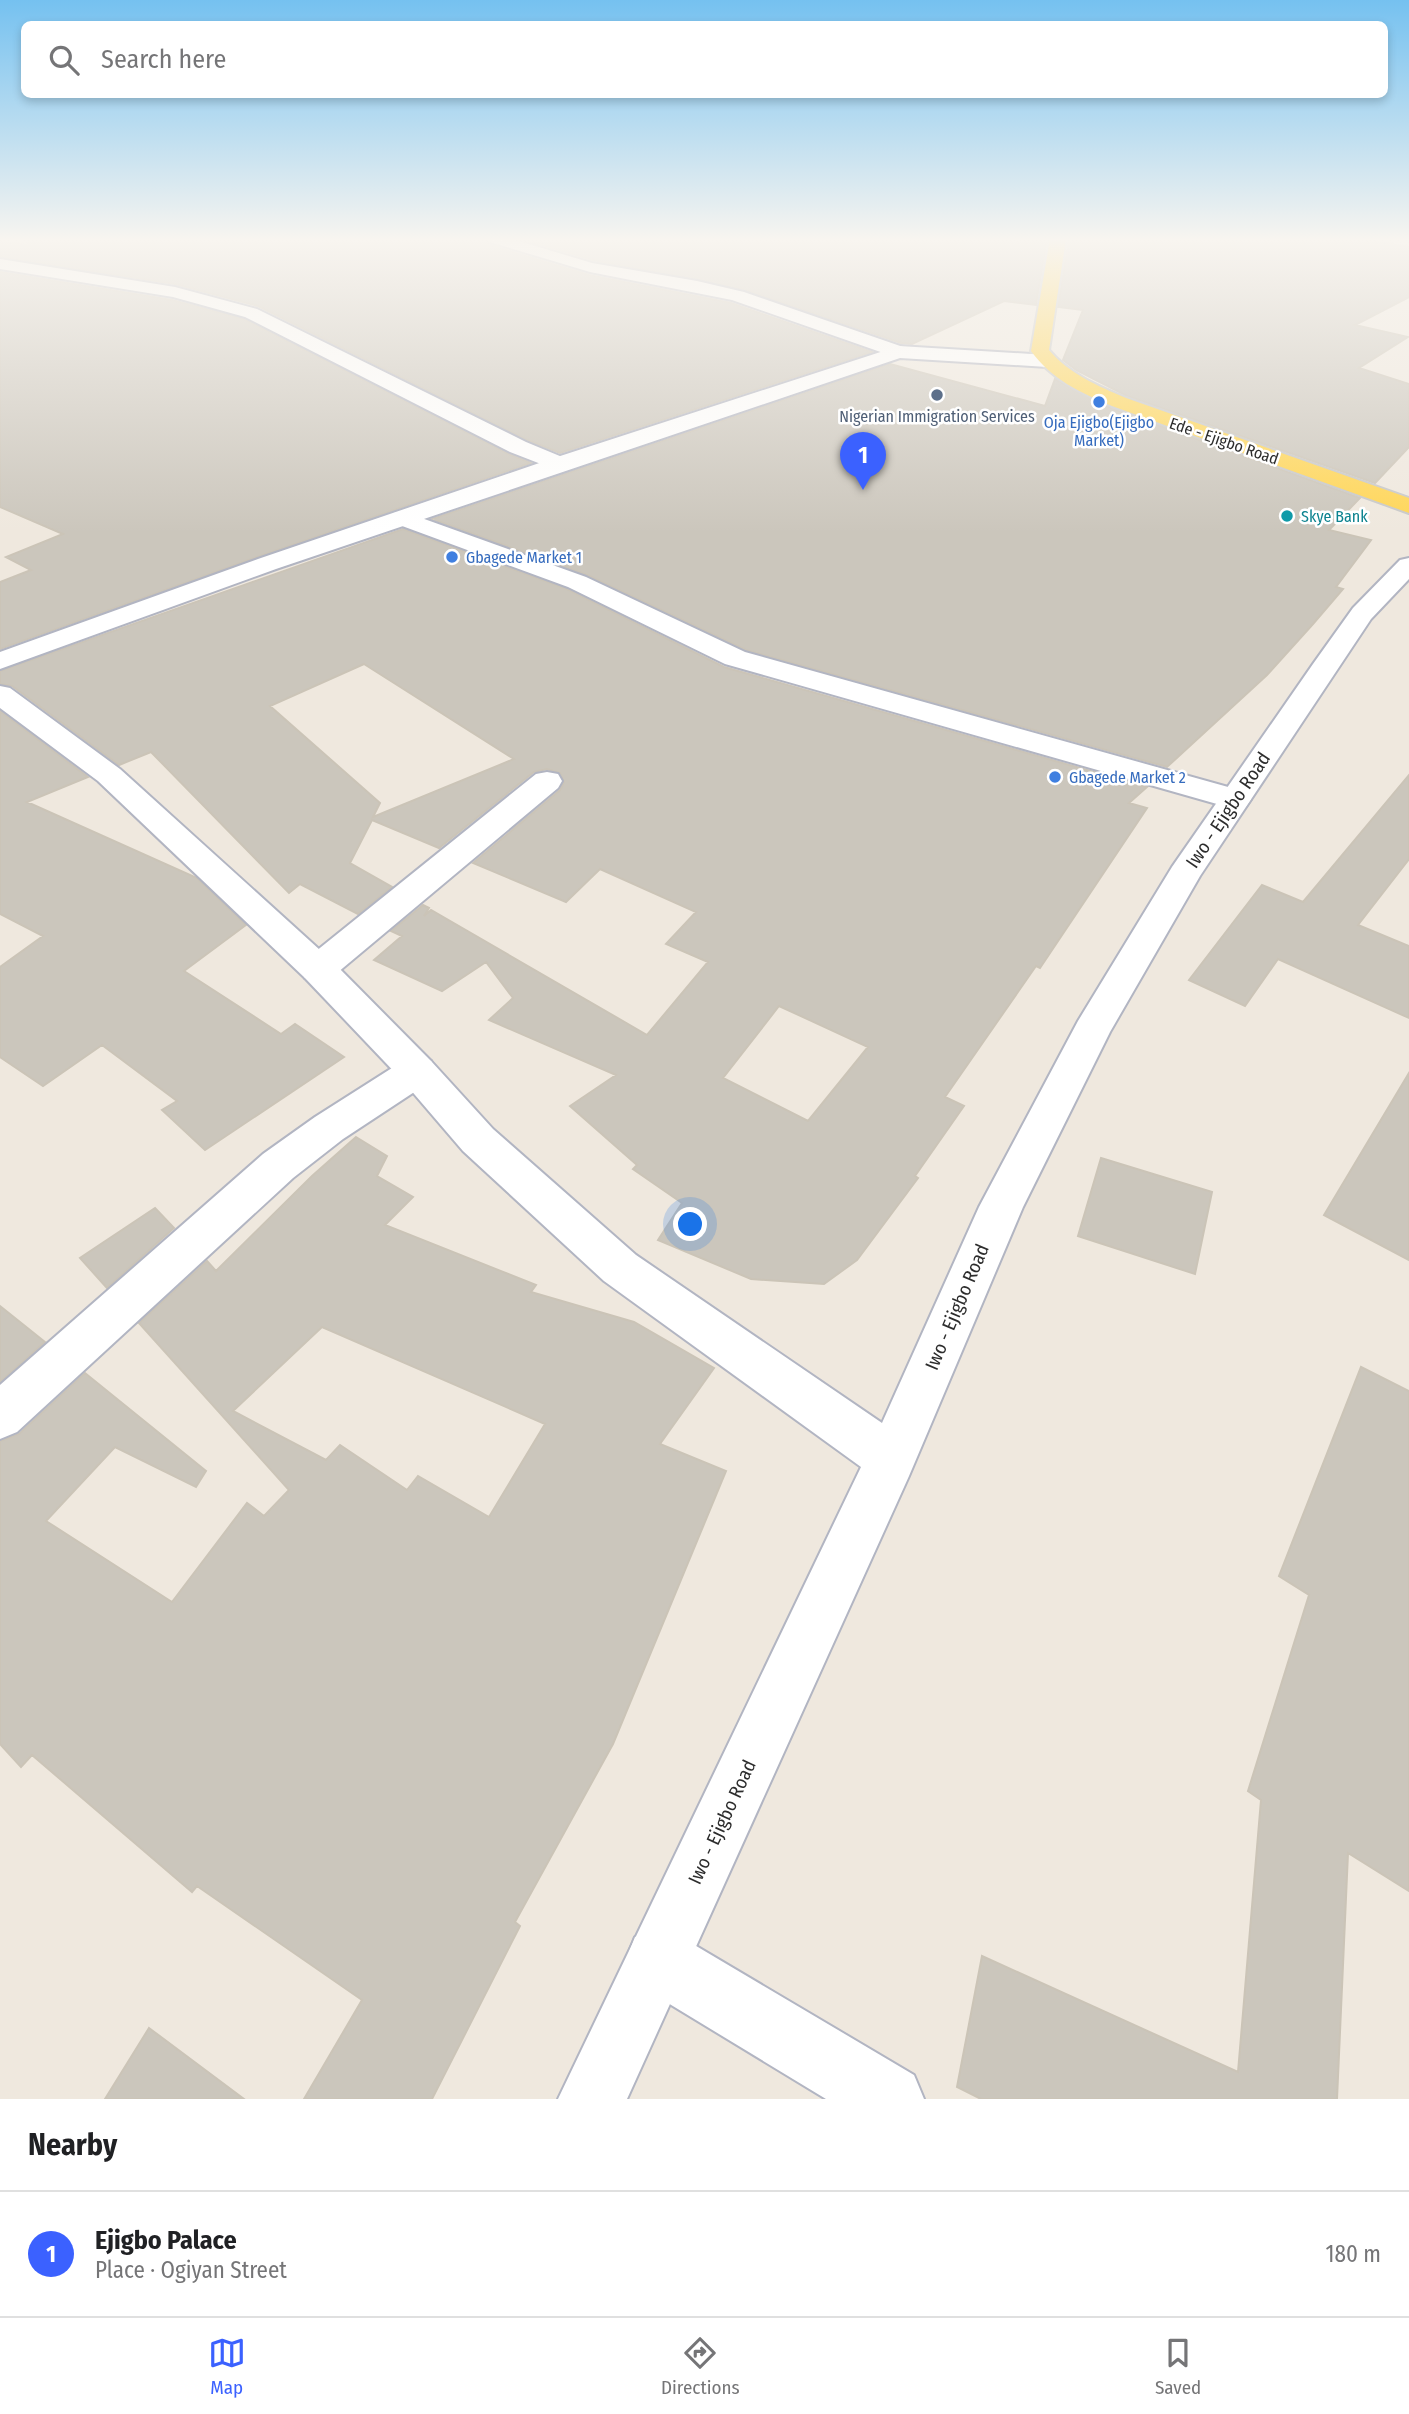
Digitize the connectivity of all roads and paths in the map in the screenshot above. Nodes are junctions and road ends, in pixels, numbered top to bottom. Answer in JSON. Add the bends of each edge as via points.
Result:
{"nodes":[{"id":1,"x":299,"y":337,"type":"edge"},
{"id":2,"x":855,"y":337,"type":"edge"},
{"id":3,"x":1042,"y":337,"type":"edge"},
{"id":4,"x":898,"y":352,"type":"junction"},
{"id":5,"x":1047,"y":361,"type":"junction"},
{"id":6,"x":559,"y":464,"type":"junction"},
{"id":7,"x":1409,"y":506,"type":"edge"},
{"id":8,"x":402,"y":518,"type":"junction"},
{"id":9,"x":1409,"y":565,"type":"edge"},
{"id":10,"x":0,"y":661,"type":"edge"},
{"id":11,"x":0,"y":694,"type":"edge"},
{"id":12,"x":547,"y":781,"type":"dead end"},
{"id":13,"x":1236,"y":799,"type":"junction"},
{"id":14,"x":318,"y":969,"type":"junction"},
{"id":15,"x":417,"y":1071,"type":"junction"},
{"id":16,"x":0,"y":1416,"type":"edge"},
{"id":17,"x":891,"y":1459,"type":"junction"},
{"id":18,"x":658,"y":1960,"type":"junction"},
{"id":19,"x":592,"y":2099,"type":"edge"},
{"id":20,"x":890,"y":2099,"type":"edge"}],
"edges":[{"from":1,"to":6,"type":"street"},
{"from":2,"to":4,"type":"street"},
{"from":3,"to":5,"type":"main road","via":[[1040,351]]},
{"from":4,"to":5,"type":"street"},
{"from":4,"to":6,"type":"street"},
{"from":5,"to":7,"type":"main road","name":"Ede - Ejigbo Road","via":[[1084,386],[1129,407]]},
{"from":6,"to":8,"type":"street"},
{"from":8,"to":10,"type":"street"},
{"from":8,"to":13,"type":"street","via":[[577,582],[735,658]]},
{"from":9,"to":13,"type":"street","name":"Iwo - Ejigbo Road","via":[[1362,614]]},
{"from":11,"to":14,"type":"street","via":[[110,775]]},
{"from":12,"to":14,"type":"street"},
{"from":13,"to":17,"type":"street","name":"Iwo - Ejigbo Road","via":[[1091,1031],[1001,1207]]},
{"from":14,"to":15,"type":"street"},
{"from":15,"to":16,"type":"street","via":[[278,1167]]},
{"from":15,"to":17,"type":"street","via":[[478,1140],[620,1269]]},
{"from":17,"to":18,"type":"street","name":"Iwo - Ejigbo Road"},
{"from":18,"to":19,"type":"street","name":"Iwo - Ejigbo Road"},
{"from":18,"to":20,"type":"street"}]}
